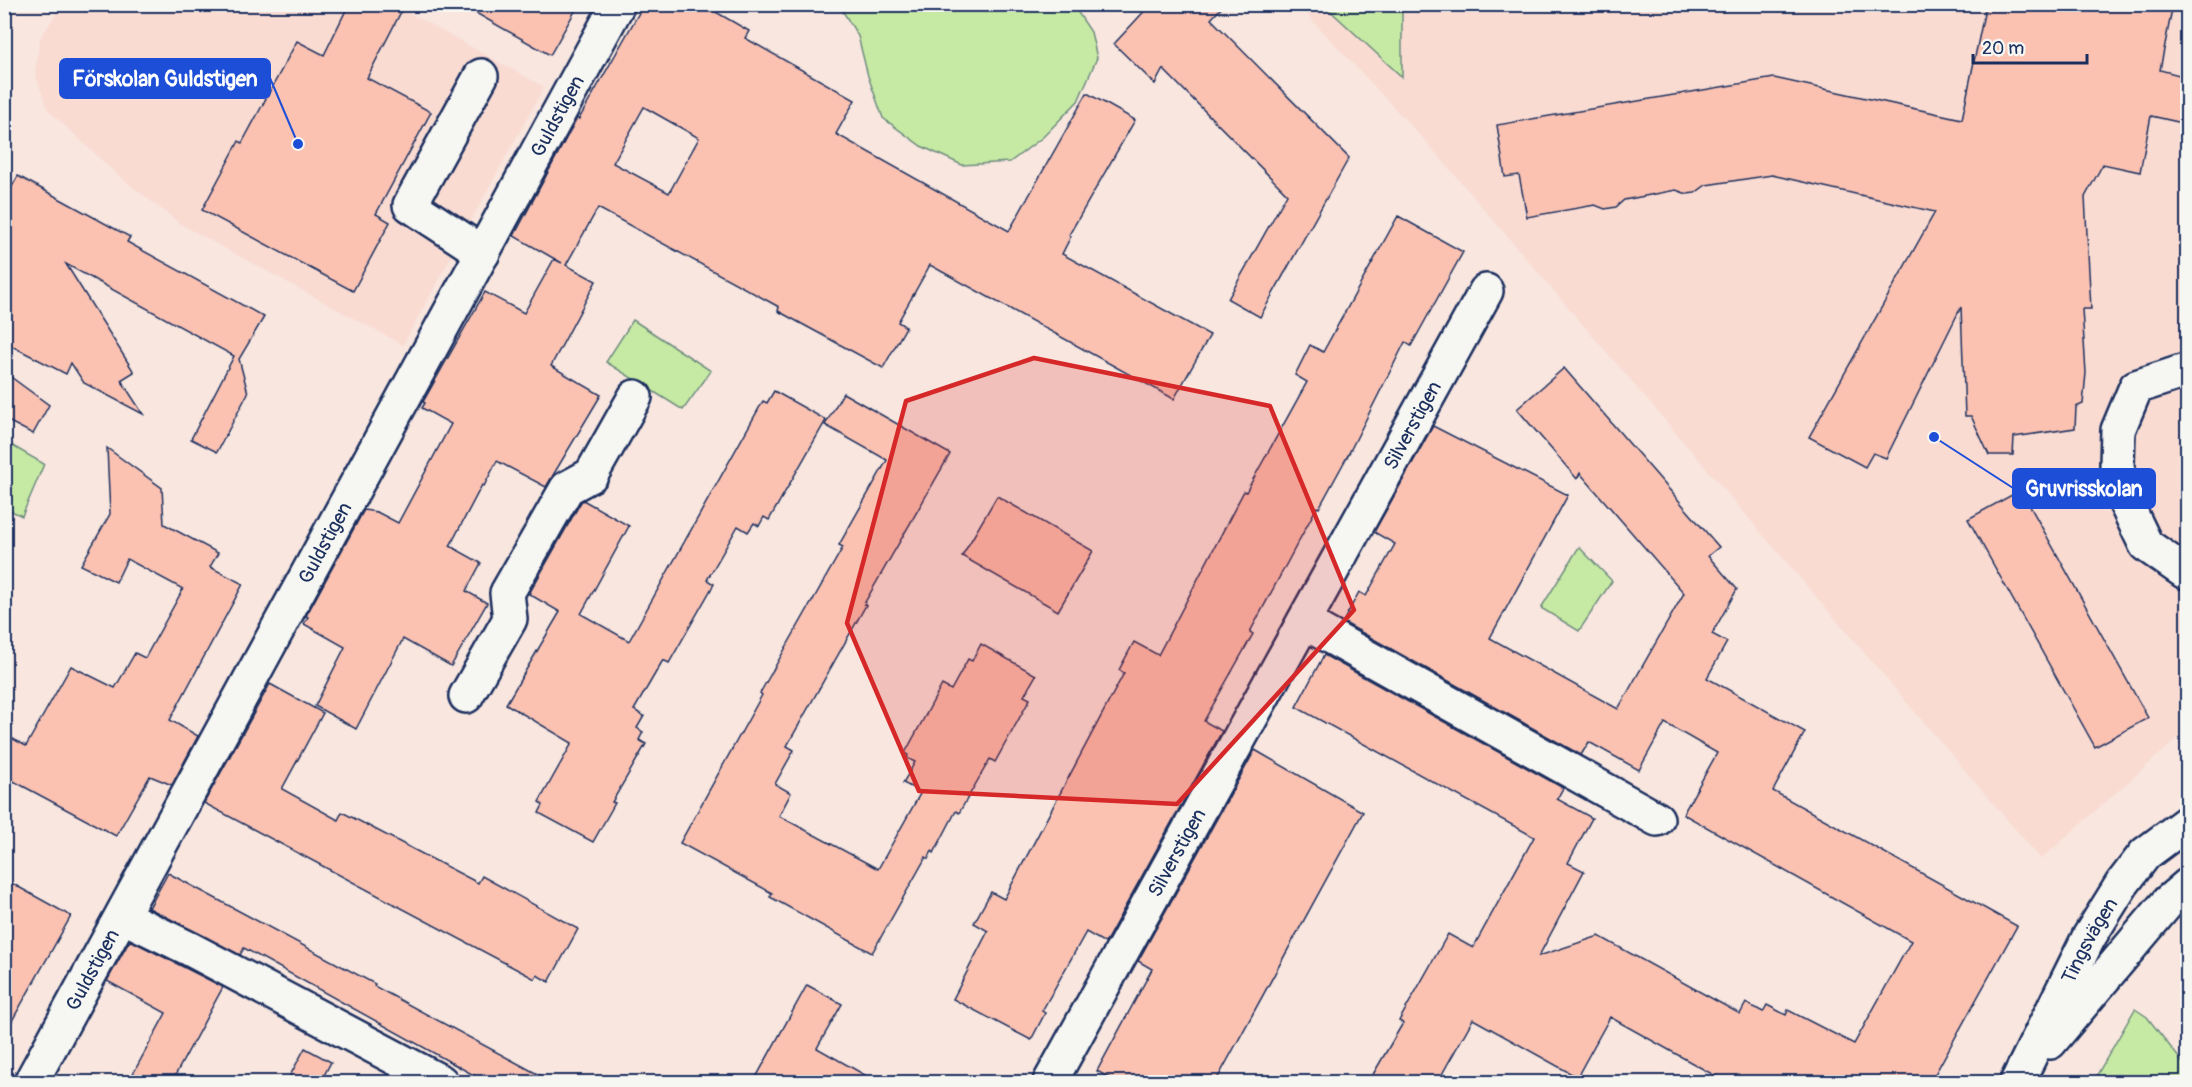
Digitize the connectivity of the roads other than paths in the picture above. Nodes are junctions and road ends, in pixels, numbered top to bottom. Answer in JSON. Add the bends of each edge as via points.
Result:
{"nodes":[{"id":1,"x":618,"y":4,"type":"edge"},
{"id":2,"x":481,"y":76,"type":"dead end"},
{"id":3,"x":483,"y":253,"type":"junction"},
{"id":4,"x":1486,"y":291,"type":"dead end"},
{"id":5,"x":2187,"y":370,"type":"edge"},
{"id":6,"x":635,"y":397,"type":"dead end"},
{"id":7,"x":2187,"y":571,"type":"edge"},
{"id":8,"x":1304,"y":622,"type":"junction"},
{"id":9,"x":466,"y":696,"type":"dead end"},
{"id":10,"x":1657,"y":819,"type":"dead end"},
{"id":11,"x":2187,"y":822,"type":"edge"},
{"id":12,"x":2187,"y":885,"type":"edge"},
{"id":13,"x":122,"y":916,"type":"junction"},
{"id":14,"x":1054,"y":1081,"type":"edge"},
{"id":15,"x":2018,"y":1082,"type":"edge"},
{"id":16,"x":31,"y":1083,"type":"edge"},
{"id":17,"x":441,"y":1083,"type":"edge"}],
"edges":[{"from":1,"to":3,"type":"street","name":"Guldstigen"},
{"from":2,"to":3,"type":"street","via":[[410,204]]},
{"from":3,"to":13,"type":"street","name":"Guldstigen"},
{"from":4,"to":8,"type":"street","name":"Silverstigen"},
{"from":5,"to":7,"type":"street","via":[[2136,387],[2118,430],[2117,465],[2122,495],[2146,545]]},
{"from":6,"to":9,"type":"street","via":[[591,475],[567,488],[507,593],[510,619]]},
{"from":8,"to":10,"type":"street"},
{"from":8,"to":14,"type":"street","name":"Silverstigen"},
{"from":11,"to":15,"type":"street","name":"Tingsvägen","via":[[2145,854],[2122,884],[2089,938]]},
{"from":12,"to":15,"type":"street","name":"Tingsvägen","via":[[2168,902]]},
{"from":13,"to":16,"type":"street","name":"Guldstigen"},
{"from":13,"to":17,"type":"street"}]}
